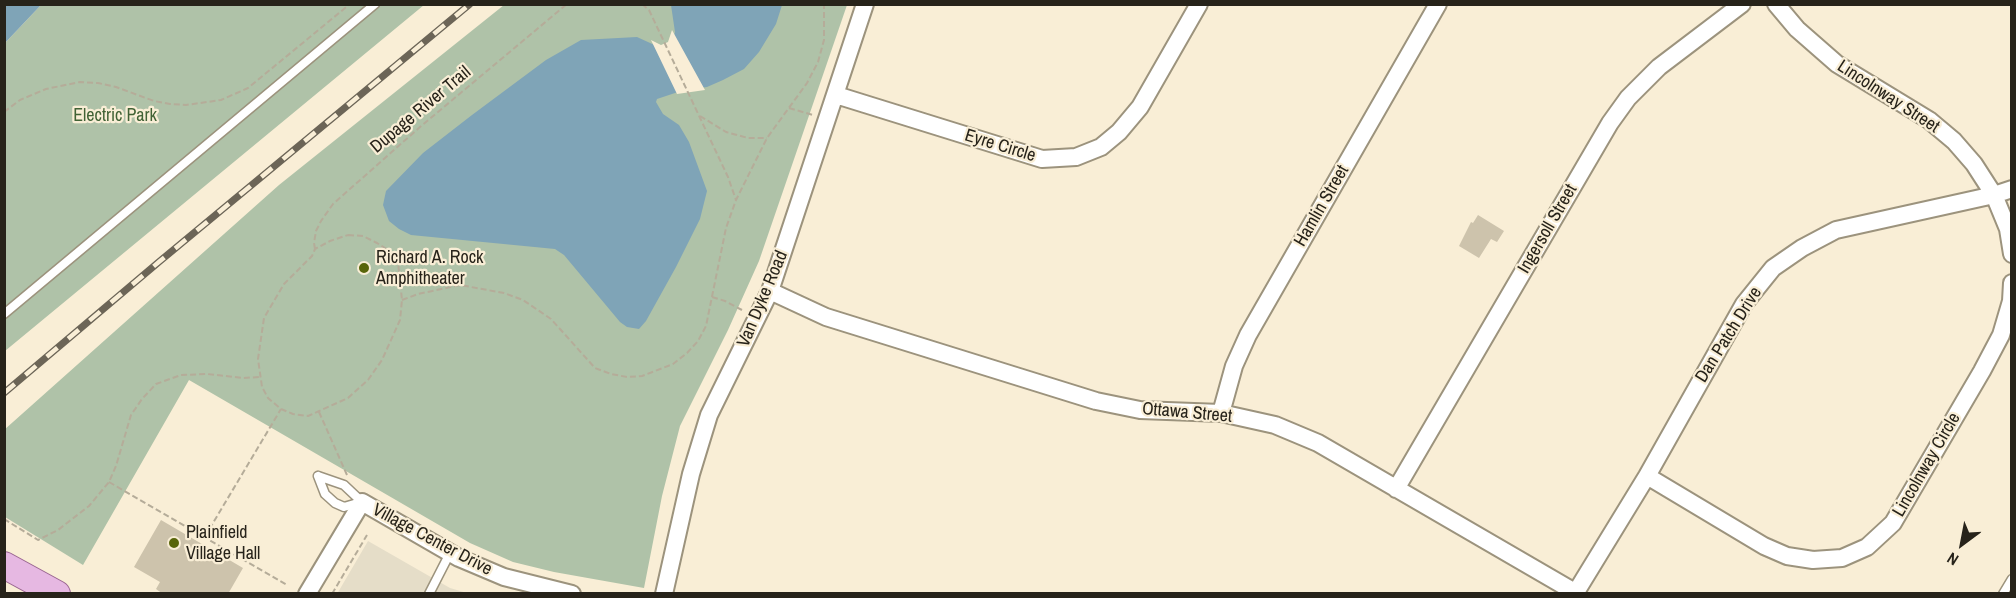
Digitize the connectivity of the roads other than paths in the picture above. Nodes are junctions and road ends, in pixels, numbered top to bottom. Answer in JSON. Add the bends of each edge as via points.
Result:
{"nodes":[{"id":1,"x":375,"y":4,"type":"edge"},
{"id":2,"x":866,"y":4,"type":"edge"},
{"id":3,"x":1199,"y":4,"type":"edge"},
{"id":4,"x":1438,"y":4,"type":"edge"},
{"id":5,"x":1742,"y":4,"type":"edge"},
{"id":6,"x":1776,"y":4,"type":"edge"},
{"id":7,"x":836,"y":95,"type":"junction"},
{"id":8,"x":2012,"y":189,"type":"edge"},
{"id":9,"x":1994,"y":195,"type":"junction"},
{"id":10,"x":2012,"y":254,"type":"edge"},
{"id":11,"x":2012,"y":283,"type":"edge"},
{"id":12,"x":770,"y":291,"type":"junction"},
{"id":13,"x":4,"y":314,"type":"edge"},
{"id":14,"x":1221,"y":413,"type":"junction"},
{"id":15,"x":1647,"y":476,"type":"junction"},
{"id":16,"x":1396,"y":489,"type":"junction"},
{"id":17,"x":362,"y":502,"type":"junction"},
{"id":18,"x":450,"y":553,"type":"junction"},
{"id":19,"x":11,"y":575,"type":"edge"},
{"id":20,"x":2012,"y":579,"type":"edge"},
{"id":21,"x":532,"y":589,"type":"edge"},
{"id":22,"x":1577,"y":593,"type":"edge"},
{"id":23,"x":57,"y":594,"type":"edge"},
{"id":24,"x":308,"y":594,"type":"edge"},
{"id":25,"x":429,"y":594,"type":"edge"},
{"id":26,"x":572,"y":594,"type":"edge"},
{"id":27,"x":664,"y":594,"type":"edge"},
{"id":28,"x":2003,"y":594,"type":"edge"}],
"edges":[{"from":1,"to":13,"type":"lane"},
{"from":2,"to":7,"type":"street","name":"Van Dyke Road"},
{"from":3,"to":7,"type":"street","name":"Eyre Circle","via":[[1140,107],[1101,147],[1076,157],[1042,159]]},
{"from":4,"to":14,"type":"street","name":"Hamlin Street","via":[[1248,335],[1234,366]]},
{"from":5,"to":16,"type":"street","name":"Ingersoll Street","via":[[1659,67],[1610,123]]},
{"from":6,"to":9,"type":"street","name":"Lincolnway Street","via":[[1797,29],[1837,64],[1929,120],[1954,141]]},
{"from":7,"to":12,"type":"street","name":"Van Dyke Road"},
{"from":8,"to":9,"type":"street","name":"Dan Patch Drive"},
{"from":9,"to":10,"type":"street"},
{"from":9,"to":15,"type":"street","name":"Dan Patch Drive","via":[[1836,230],[1773,268],[1744,304]]},
{"from":11,"to":15,"type":"street","name":"Lincolnway Circle","via":[[2001,335],[1982,371],[1893,523],[1867,547],[1842,558],[1813,560],[1786,556]]},
{"from":12,"to":14,"type":"street","name":"Ottawa Street","via":[[826,317],[1096,401],[1140,410]]},
{"from":12,"to":27,"type":"street","name":"Van Dyke Road","via":[[709,415],[691,474]]},
{"from":14,"to":16,"type":"street","name":"Ottawa Street","via":[[1275,425],[1318,443]]},
{"from":15,"to":22,"type":"street","name":"Dan Patch Drive"},
{"from":16,"to":22,"type":"street","name":"Ottawa Street"},
{"from":17,"to":17,"type":"lane","via":[[344,485],[318,476],[325,494],[335,503],[344,507]]},
{"from":17,"to":18,"type":"street","name":"Village Center Drive"},
{"from":17,"to":24,"type":"street","name":"Village Center Drive"},
{"from":18,"to":21,"type":"street","name":"Village Center Drive"},
{"from":18,"to":25,"type":"lane"},
{"from":19,"to":23,"type":"main road"},
{"from":20,"to":28,"type":"lane"},
{"from":21,"to":26,"type":"street","name":"Village Center Drive"}]}
